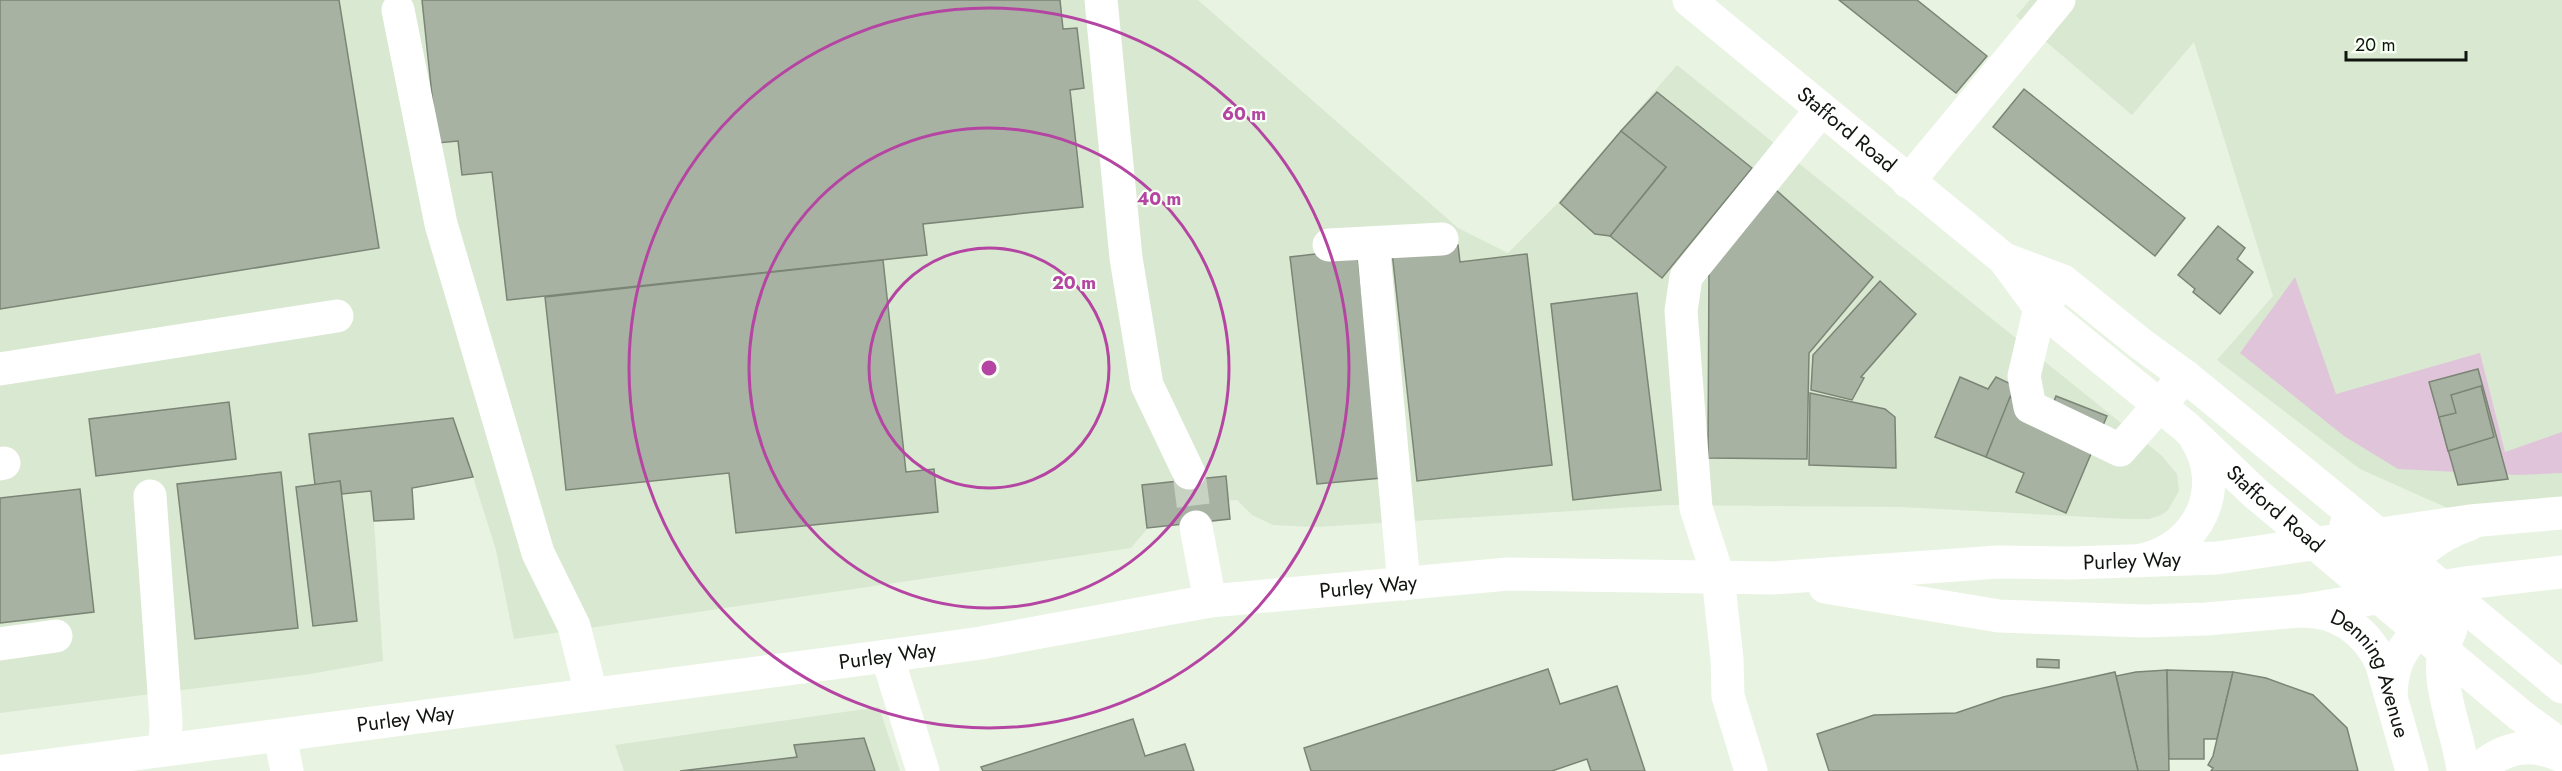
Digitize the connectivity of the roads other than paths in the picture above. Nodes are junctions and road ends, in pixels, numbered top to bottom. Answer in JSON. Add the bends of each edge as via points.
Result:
{"nodes":[{"id":1,"x":1101,"y":0,"type":"edge"},
{"id":2,"x":1689,"y":0,"type":"edge"},
{"id":3,"x":2059,"y":0,"type":"edge"},
{"id":4,"x":399,"y":10,"type":"dead end"},
{"id":5,"x":1821,"y":110,"type":"junction"},
{"id":6,"x":1908,"y":182,"type":"junction"},
{"id":7,"x":1442,"y":239,"type":"dead end"},
{"id":8,"x":1373,"y":243,"type":"junction"},
{"id":9,"x":1329,"y":245,"type":"dead end"},
{"id":10,"x":2004,"y":258,"type":"junction"},
{"id":11,"x":2063,"y":281,"type":"junction"},
{"id":12,"x":2040,"y":308,"type":"junction"},
{"id":13,"x":337,"y":316,"type":"dead end"},
{"id":14,"x":0,"y":369,"type":"edge"},
{"id":15,"x":2185,"y":376,"type":"junction"},
{"id":16,"x":2159,"y":405,"type":"junction"},
{"id":17,"x":2186,"y":427,"type":"junction"},
{"id":18,"x":2292,"y":462,"type":"junction"},
{"id":19,"x":1189,"y":473,"type":"tunnel mouth"},
{"id":20,"x":150,"y":496,"type":"dead end"},
{"id":21,"x":2562,"y":513,"type":"edge"},
{"id":22,"x":2483,"y":521,"type":"junction"},
{"id":23,"x":1196,"y":527,"type":"tunnel mouth"},
{"id":24,"x":2345,"y":541,"type":"junction"},
{"id":25,"x":2131,"y":561,"type":"junction"},
{"id":26,"x":2562,"y":573,"type":"edge"},
{"id":27,"x":1718,"y":576,"type":"junction"},
{"id":28,"x":1773,"y":578,"type":"junction"},
{"id":29,"x":1404,"y":584,"type":"junction"},
{"id":30,"x":1210,"y":601,"type":"junction"},
{"id":31,"x":2412,"y":601,"type":"junction"},
{"id":32,"x":2312,"y":609,"type":"junction"},
{"id":33,"x":56,"y":636,"type":"dead end"},
{"id":34,"x":0,"y":644,"type":"edge"},
{"id":35,"x":887,"y":656,"type":"junction"},
{"id":36,"x":2381,"y":662,"type":"junction"},
{"id":37,"x":2562,"y":687,"type":"edge"},
{"id":38,"x":591,"y":693,"type":"junction"},
{"id":39,"x":2391,"y":697,"type":"junction"},
{"id":40,"x":280,"y":736,"type":"junction"},
{"id":41,"x":2562,"y":746,"type":"edge"},
{"id":42,"x":165,"y":749,"type":"junction"},
{"id":43,"x":2562,"y":756,"type":"edge"},
{"id":44,"x":4,"y":771,"type":"edge"},
{"id":45,"x":287,"y":771,"type":"edge"},
{"id":46,"x":923,"y":771,"type":"edge"},
{"id":47,"x":1751,"y":771,"type":"edge"},
{"id":48,"x":2412,"y":771,"type":"edge"},
{"id":49,"x":2463,"y":771,"type":"edge"},
{"id":50,"x":2477,"y":771,"type":"edge"}],
"edges":[{"from":1,"to":19,"type":"main road","via":[[1123,238],[1147,385]]},
{"from":2,"to":5,"type":"main road","name":"Stafford Road"},
{"from":3,"to":6,"type":"main road"},
{"from":4,"to":38,"type":"main road","via":[[441,224],[538,553],[574,626]]},
{"from":5,"to":6,"type":"main road","name":"Stafford Road"},
{"from":5,"to":27,"type":"main road","via":[[1686,277],[1680,310],[1696,508]]},
{"from":6,"to":10,"type":"main road","name":"Stafford Road"},
{"from":7,"to":8,"type":"main road"},
{"from":8,"to":9,"type":"main road"},
{"from":8,"to":29,"type":"main road"},
{"from":10,"to":11,"type":"main road","name":"Stafford Road"},
{"from":10,"to":12,"type":"main road","name":"Stafford Road"},
{"from":11,"to":12,"type":"main road"},
{"from":11,"to":15,"type":"main road","name":"Stafford Road"},
{"from":12,"to":16,"type":"main road","name":"Stafford Road"},
{"from":12,"to":16,"type":"main road","via":[[2024,376],[2031,407],[2120,450]]},
{"from":13,"to":14,"type":"main road"},
{"from":15,"to":16,"type":"main road"},
{"from":15,"to":18,"type":"main road","name":"Stafford Road"},
{"from":16,"to":17,"type":"main road","name":"Stafford Road"},
{"from":17,"to":24,"type":"main road","name":"Stafford Road","via":[[2254,493]]},
{"from":17,"to":25,"type":"main road","via":[[2199,444],[2207,465],[2206,505],[2196,527],[2181,543],[2163,555]]},
{"from":18,"to":24,"type":"main road","name":"Stafford Road"},
{"from":18,"to":24,"type":"main road"},
{"from":20,"to":42,"type":"main road"},
{"from":21,"to":22,"type":"main road","name":"Purley Way"},
{"from":22,"to":24,"type":"main road","name":"Purley Way"},
{"from":22,"to":31,"type":"main road","via":[[2449,532],[2433,542]]},
{"from":23,"to":30,"type":"main road"},
{"from":24,"to":25,"type":"main road","name":"Purley Way","via":[[2217,558]]},
{"from":24,"to":31,"type":"main road","name":"Stafford Road"},
{"from":24,"to":31,"type":"main road","via":[[2358,554],[2361,566]]},
{"from":25,"to":28,"type":"main road","name":"Purley Way","via":[[1998,562]]},
{"from":26,"to":31,"type":"main road","name":"Purley Way","via":[[2517,578]]},
{"from":27,"to":28,"type":"main road","name":"Purley Way"},
{"from":27,"to":29,"type":"main road","name":"Purley Way","via":[[1508,574]]},
{"from":27,"to":47,"type":"main road","via":[[1728,696]]},
{"from":28,"to":32,"type":"main road","name":"Purley Way","via":[[1999,616],[2144,621]]},
{"from":29,"to":30,"type":"main road","name":"Purley Way"},
{"from":30,"to":35,"type":"main road","name":"Purley Way"},
{"from":31,"to":32,"type":"main road","name":"Purley Way"},
{"from":31,"to":36,"type":"main road","via":[[2368,622]]},
{"from":31,"to":37,"type":"main road","name":"Stafford Road","via":[[2501,636]]},
{"from":31,"to":39,"type":"main road","via":[[2392,674]]},
{"from":31,"to":41,"type":"main road","name":"Stafford Road","via":[[2520,715]]},
{"from":31,"to":49,"type":"main road","via":[[2443,680]]},
{"from":32,"to":36,"type":"main road","name":"Denning Avenue","via":[[2348,622],[2367,638]]},
{"from":33,"to":34,"type":"main road"},
{"from":35,"to":38,"type":"main road","name":"Purley Way"},
{"from":35,"to":46,"type":"main road"},
{"from":36,"to":39,"type":"main road","name":"Denning Avenue"},
{"from":38,"to":40,"type":"main road","name":"Purley Way"},
{"from":39,"to":48,"type":"main road","name":"Denning Avenue"},
{"from":40,"to":42,"type":"main road","name":"Purley Way"},
{"from":40,"to":45,"type":"main road"},
{"from":42,"to":44,"type":"main road","name":"Purley Way"},
{"from":43,"to":50,"type":"main road","via":[[2535,747],[2514,749],[2499,753]]}]}
